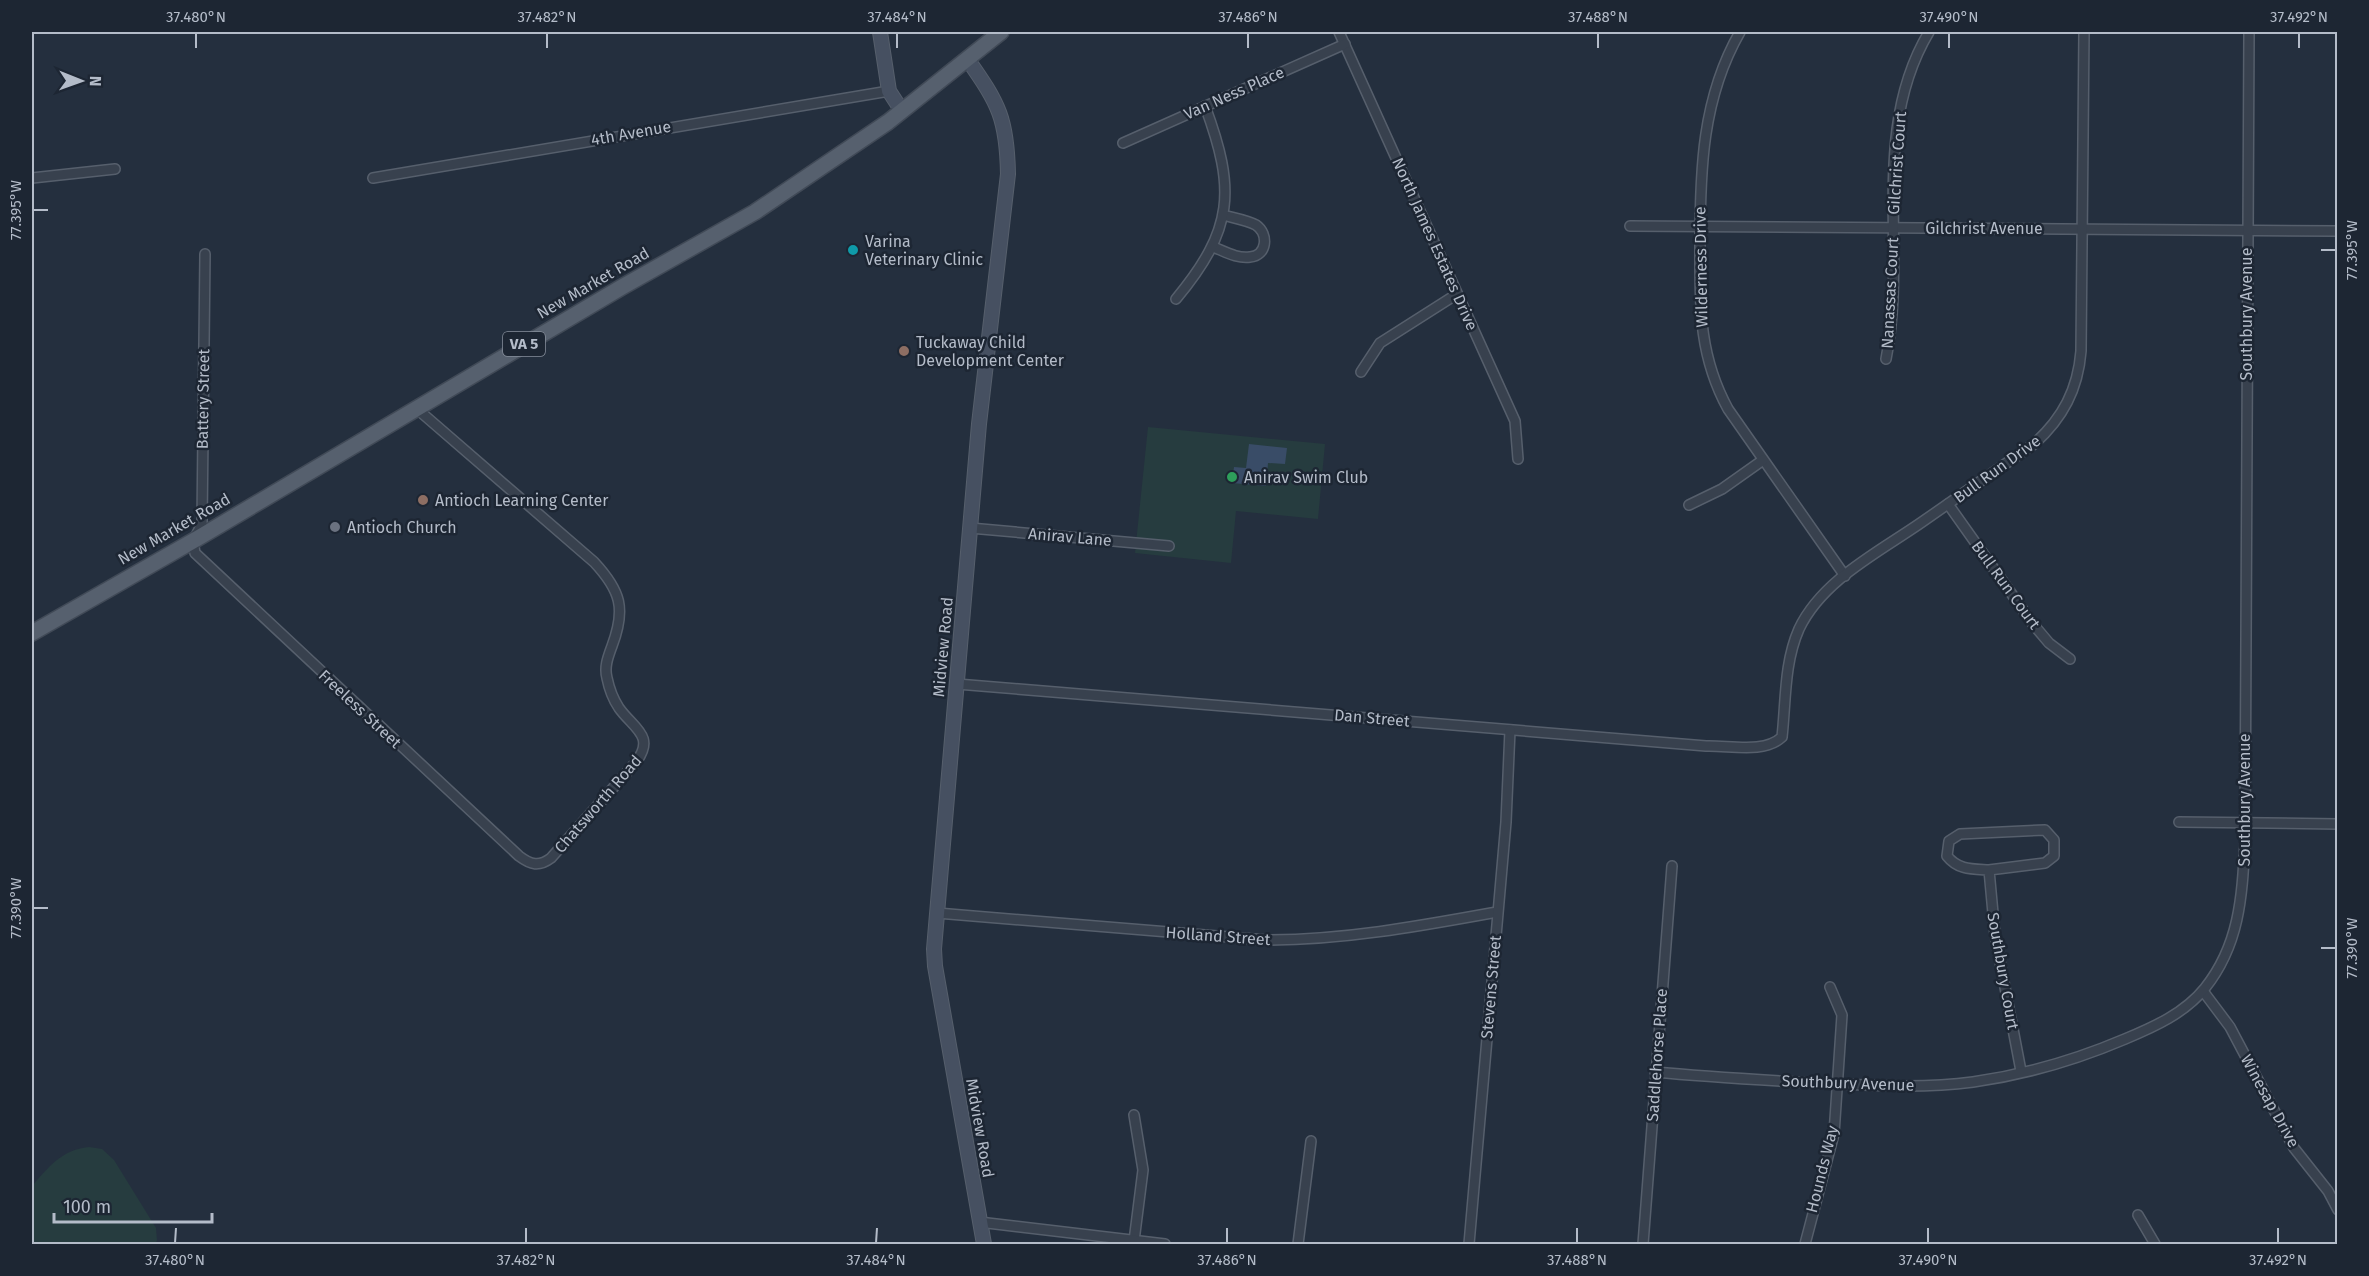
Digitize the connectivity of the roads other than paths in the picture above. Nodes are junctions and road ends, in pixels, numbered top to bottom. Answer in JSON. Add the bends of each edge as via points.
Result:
{"nodes":[{"id":1,"x":880,"y":32,"type":"edge"},
{"id":2,"x":1001,"y":32,"type":"edge"},
{"id":3,"x":1339,"y":32,"type":"edge"},
{"id":4,"x":1740,"y":32,"type":"edge"},
{"id":5,"x":1929,"y":32,"type":"edge"},
{"id":6,"x":2084,"y":32,"type":"edge"},
{"id":7,"x":2249,"y":32,"type":"edge"},
{"id":8,"x":1345,"y":44,"type":"junction"},
{"id":9,"x":968,"y":60,"type":"junction"},
{"id":10,"x":889,"y":91,"type":"junction"},
{"id":11,"x":1205,"y":106,"type":"junction"},
{"id":12,"x":902,"y":111,"type":"junction"},
{"id":13,"x":1123,"y":142,"type":"dead end"},
{"id":14,"x":115,"y":169,"type":"dead end"},
{"id":15,"x":32,"y":178,"type":"edge"},
{"id":16,"x":373,"y":178,"type":"dead end"},
{"id":17,"x":1223,"y":215,"type":"junction"},
{"id":18,"x":1630,"y":226,"type":"dead end"},
{"id":19,"x":1700,"y":226,"type":"junction"},
{"id":20,"x":1893,"y":228,"type":"junction"},
{"id":21,"x":2082,"y":229,"type":"junction"},
{"id":22,"x":2247,"y":230,"type":"junction"},
{"id":23,"x":2337,"y":231,"type":"edge"},
{"id":24,"x":1213,"y":247,"type":"junction"},
{"id":25,"x":205,"y":254,"type":"dead end"},
{"id":26,"x":1457,"y":294,"type":"junction"},
{"id":27,"x":1176,"y":299,"type":"dead end"},
{"id":28,"x":1886,"y":359,"type":"dead end"},
{"id":29,"x":1361,"y":372,"type":"dead end"},
{"id":30,"x":416,"y":408,"type":"junction"},
{"id":31,"x":1518,"y":459,"type":"dead end"},
{"id":32,"x":1763,"y":460,"type":"junction"},
{"id":33,"x":1948,"y":504,"type":"junction"},
{"id":34,"x":1689,"y":505,"type":"dead end"},
{"id":35,"x":970,"y":528,"type":"junction"},
{"id":36,"x":193,"y":541,"type":"junction"},
{"id":37,"x":1169,"y":546,"type":"dead end"},
{"id":38,"x":1845,"y":576,"type":"junction"},
{"id":39,"x":32,"y":633,"type":"edge"},
{"id":40,"x":2070,"y":658,"type":"dead end"},
{"id":41,"x":957,"y":684,"type":"junction"},
{"id":42,"x":1510,"y":730,"type":"junction"},
{"id":43,"x":1782,"y":734,"type":"joint"},
{"id":44,"x":2179,"y":822,"type":"dead end"},
{"id":45,"x":2245,"y":824,"type":"junction"},
{"id":46,"x":2337,"y":824,"type":"edge"},
{"id":47,"x":539,"y":864,"type":"joint"},
{"id":48,"x":1672,"y":866,"type":"dead end"},
{"id":49,"x":1989,"y":870,"type":"junction"},
{"id":50,"x":1497,"y":912,"type":"junction"},
{"id":51,"x":937,"y":913,"type":"junction"},
{"id":52,"x":1830,"y":987,"type":"dead end"},
{"id":53,"x":2203,"y":991,"type":"junction"},
{"id":54,"x":2021,"y":1071,"type":"junction"},
{"id":55,"x":1655,"y":1072,"type":"junction"},
{"id":56,"x":1837,"y":1084,"type":"junction"},
{"id":57,"x":1134,"y":1115,"type":"dead end"},
{"id":58,"x":1311,"y":1141,"type":"dead end"},
{"id":59,"x":2337,"y":1210,"type":"edge"},
{"id":60,"x":2138,"y":1215,"type":"dead end"},
{"id":61,"x":979,"y":1222,"type":"junction"},
{"id":62,"x":1134,"y":1240,"type":"junction"},
{"id":63,"x":984,"y":1245,"type":"edge"},
{"id":64,"x":1165,"y":1245,"type":"edge"},
{"id":65,"x":1298,"y":1245,"type":"edge"},
{"id":66,"x":1469,"y":1245,"type":"edge"},
{"id":67,"x":1643,"y":1245,"type":"edge"},
{"id":68,"x":1805,"y":1245,"type":"edge"},
{"id":69,"x":2155,"y":1245,"type":"edge"}],
"edges":[{"from":1,"to":10,"type":"street"},
{"from":2,"to":9,"type":"main road","name":"New Market Road","number":"VA 5"},
{"from":3,"to":8,"type":"street","name":"North James Estates Drive"},
{"from":4,"to":19,"type":"street","name":"Wilderness Drive","via":[[1722,69],[1707,123]]},
{"from":5,"to":20,"type":"street","name":"Gilchrist Court","via":[[1907,79],[1898,121]]},
{"from":6,"to":21,"type":"street","name":"Bull Run Drive"},
{"from":7,"to":22,"type":"street","name":"Southbury Avenue"},
{"from":8,"to":11,"type":"street","name":"Van Ness Place"},
{"from":8,"to":26,"type":"street","name":"North James Estates Drive"},
{"from":9,"to":12,"type":"main road","name":"New Market Road","number":"VA 5"},
{"from":9,"to":35,"type":"street","name":"Midview Road","via":[[1000,110],[1008,151]]},
{"from":10,"to":12,"type":"street"},
{"from":10,"to":16,"type":"street","name":"4th Avenue"},
{"from":11,"to":13,"type":"street","name":"Van Ness Place"},
{"from":11,"to":17,"type":"street","via":[[1224,169]]},
{"from":12,"to":30,"type":"main road","name":"New Market Road","number":"VA 5","via":[[755,212]]},
{"from":14,"to":15,"type":"street"},
{"from":17,"to":24,"type":"street"},
{"from":17,"to":24,"type":"street","via":[[1257,226],[1265,238],[1264,246],[1248,258]]},
{"from":18,"to":19,"type":"street","name":"Gilchrist Avenue"},
{"from":19,"to":20,"type":"street","name":"Gilchrist Avenue"},
{"from":19,"to":32,"type":"street","name":"Wilderness Drive","via":[[1701,327],[1709,366],[1728,409]]},
{"from":20,"to":21,"type":"street","name":"Gilchrist Avenue"},
{"from":20,"to":28,"type":"street","name":"Nanassas Court","via":[[1892,312]]},
{"from":21,"to":22,"type":"street","name":"Gilchrist Avenue"},
{"from":21,"to":33,"type":"street","name":"Bull Run Drive","via":[[2081,351],[2072,393],[2057,420],[2034,444]]},
{"from":22,"to":23,"type":"street","name":"Gilchrist Avenue"},
{"from":22,"to":45,"type":"street","name":"Southbury Avenue"},
{"from":24,"to":27,"type":"street"},
{"from":25,"to":36,"type":"street","name":"Battery Street","via":[[202,524]]},
{"from":26,"to":29,"type":"street","via":[[1380,343]]},
{"from":26,"to":31,"type":"street","name":"North James Estates Drive","via":[[1515,421]]},
{"from":30,"to":36,"type":"main road","name":"New Market Road","number":"VA 5"},
{"from":30,"to":47,"type":"street","name":"Chatsworth Road","via":[[594,562],[619,597],[620,618],[608,658],[607,678],[620,710],[644,738],[645,748],[551,858]]},
{"from":32,"to":34,"type":"street","via":[[1722,489]]},
{"from":32,"to":38,"type":"street","name":"Wilderness Drive"},
{"from":33,"to":38,"type":"street","name":"Bull Run Drive"},
{"from":33,"to":40,"type":"street","name":"Bull Run Court","via":[[2033,624],[2049,643]]},
{"from":35,"to":37,"type":"street","name":"Anirav Lane"},
{"from":35,"to":41,"type":"street","name":"Midview Road"},
{"from":36,"to":39,"type":"main road","name":"New Market Road","number":"VA 5"},
{"from":36,"to":47,"type":"street","name":"Freeless Street","via":[[197,556],[294,648],[519,856]]},
{"from":38,"to":43,"type":"street","name":"Bull Run Drive","via":[[1821,597],[1800,628],[1789,661]]},
{"from":41,"to":42,"type":"street","name":"Dan Street"},
{"from":41,"to":51,"type":"street","name":"Midview Road"},
{"from":42,"to":43,"type":"street","name":"Dan Street","via":[[1706,746],[1764,746],[1776,742]]},
{"from":42,"to":50,"type":"street","name":"Stevens Street"},
{"from":44,"to":45,"type":"street"},
{"from":45,"to":46,"type":"street"},
{"from":45,"to":53,"type":"street","name":"Southbury Avenue","via":[[2241,907],[2223,958]]},
{"from":48,"to":55,"type":"street","name":"Saddlehorse Place"},
{"from":49,"to":49,"type":"street","via":[[2045,863],[2054,856],[2054,840],[2045,830],[1960,834],[1949,841],[1947,856],[1954,864]]},
{"from":49,"to":54,"type":"street","name":"Southbury Court","via":[[1995,935]]},
{"from":50,"to":51,"type":"street","name":"Holland Street","via":[[1382,933],[1305,940]]},
{"from":50,"to":66,"type":"street","name":"Stevens Street"},
{"from":51,"to":61,"type":"street","name":"Midview Road","via":[[934,966]]},
{"from":52,"to":56,"type":"street","name":"Hounds Way","via":[[1842,1015]]},
{"from":53,"to":54,"type":"street","name":"Southbury Avenue","via":[[2159,1024],[2111,1045]]},
{"from":53,"to":59,"type":"street","name":"Winesap Drive","via":[[2230,1027],[2294,1148],[2328,1191]]},
{"from":54,"to":56,"type":"street","name":"Southbury Avenue","via":[[1973,1082],[1916,1086]]},
{"from":55,"to":56,"type":"street","name":"Southbury Avenue"},
{"from":55,"to":67,"type":"street","name":"Saddlehorse Place"},
{"from":56,"to":68,"type":"street","name":"Hounds Way","via":[[1834,1134]]},
{"from":57,"to":62,"type":"street","via":[[1143,1170]]},
{"from":58,"to":65,"type":"street"},
{"from":60,"to":69,"type":"street"},
{"from":61,"to":62,"type":"street"},
{"from":61,"to":63,"type":"street","name":"Midview Road"},
{"from":62,"to":64,"type":"street"}]}
